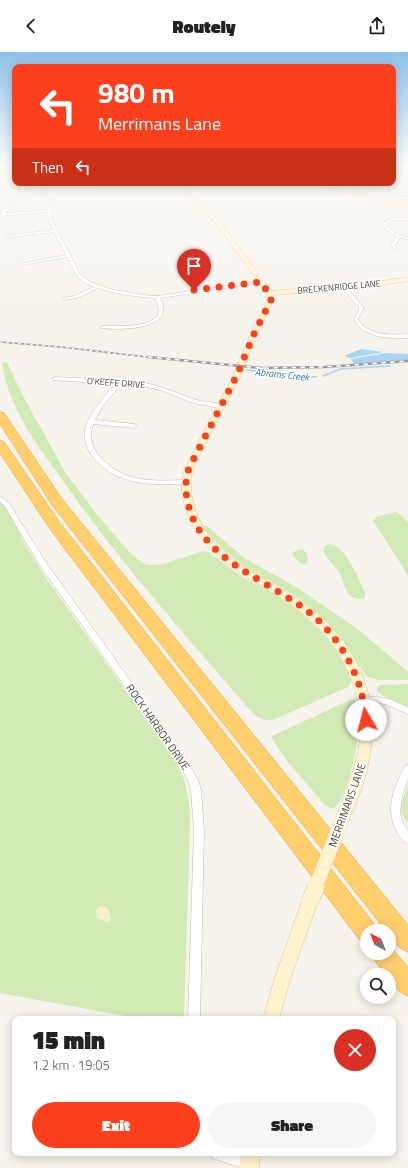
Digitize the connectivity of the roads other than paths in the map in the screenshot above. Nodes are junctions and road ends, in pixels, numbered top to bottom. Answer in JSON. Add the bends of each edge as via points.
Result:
{"nodes":[{"id":1,"x":50,"y":219,"type":"edge"},
{"id":2,"x":214,"y":219,"type":"edge"},
{"id":3,"x":393,"y":219,"type":"edge"},
{"id":4,"x":56,"y":231,"type":"junction"},
{"id":5,"x":6,"y":237,"type":"dead end"},
{"id":6,"x":398,"y":237,"type":"junction"},
{"id":7,"x":408,"y":238,"type":"edge"},
{"id":8,"x":396,"y":249,"type":"dead end"},
{"id":9,"x":68,"y":256,"type":"junction"},
{"id":10,"x":25,"y":264,"type":"dead end"},
{"id":11,"x":408,"y":279,"type":"edge"},
{"id":12,"x":261,"y":282,"type":"junction"},
{"id":13,"x":100,"y":286,"type":"junction"},
{"id":14,"x":344,"y":287,"type":"junction"},
{"id":15,"x":269,"y":294,"type":"junction"},
{"id":16,"x":157,"y":297,"type":"junction"},
{"id":17,"x":65,"y":299,"type":"dead end"},
{"id":18,"x":103,"y":327,"type":"dead end"},
{"id":19,"x":408,"y":336,"type":"edge"},
{"id":20,"x":55,"y":379,"type":"dead end"},
{"id":21,"x":119,"y":382,"type":"junction"},
{"id":22,"x":221,"y":406,"type":"junction"},
{"id":23,"x":0,"y":415,"type":"edge"},
{"id":24,"x":92,"y":422,"type":"junction"},
{"id":25,"x":134,"y":426,"type":"dead end"},
{"id":26,"x":0,"y":444,"type":"edge"},
{"id":27,"x":185,"y":482,"type":"junction"},
{"id":28,"x":0,"y":498,"type":"edge"},
{"id":29,"x":364,"y":699,"type":"junction"},
{"id":30,"x":408,"y":711,"type":"edge"},
{"id":31,"x":408,"y":769,"type":"edge"},
{"id":32,"x":408,"y":839,"type":"edge"},
{"id":33,"x":361,"y":924,"type":"edge"},
{"id":34,"x":408,"y":942,"type":"edge"},
{"id":35,"x":388,"y":960,"type":"edge"},
{"id":36,"x":408,"y":985,"type":"edge"},
{"id":37,"x":194,"y":1016,"type":"edge"},
{"id":38,"x":272,"y":1016,"type":"edge"},
{"id":39,"x":229,"y":1156,"type":"edge"},
{"id":40,"x":250,"y":1161,"type":"edge"}],
"edges":[{"from":1,"to":4,"type":"street"},
{"from":2,"to":12,"type":"main road"},
{"from":3,"to":6,"type":"street","via":[[384,223],[385,227],[395,232]]},
{"from":4,"to":5,"type":"street"},
{"from":4,"to":9,"type":"street"},
{"from":6,"to":7,"type":"street"},
{"from":6,"to":8,"type":"street","via":[[393,246]]},
{"from":9,"to":10,"type":"street"},
{"from":9,"to":13,"type":"street","via":[[82,279]]},
{"from":11,"to":14,"type":"main road","name":"BRECKENRIDGE LANE"},
{"from":12,"to":15,"type":"main road"},
{"from":12,"to":16,"type":"street"},
{"from":13,"to":16,"type":"street","via":[[129,294]]},
{"from":13,"to":17,"type":"street"},
{"from":14,"to":15,"type":"main road","name":"BRECKENRIDGE LANE"},
{"from":14,"to":19,"type":"street","via":[[361,307],[356,319],[361,327],[382,335]]},
{"from":15,"to":22,"type":"main road","name":"MERRIMANS LANE","via":[[270,303]]},
{"from":16,"to":18,"type":"street","via":[[161,312],[151,322],[133,326]]},
{"from":20,"to":21,"type":"street","name":"O'KEEFE DRIVE"},
{"from":21,"to":22,"type":"street","name":"O'KEEFE DRIVE","via":[[153,386],[195,402]]},
{"from":21,"to":24,"type":"street"},
{"from":22,"to":27,"type":"main road","name":"MERRIMANS LANE","via":[[189,468]]},
{"from":23,"to":34,"type":"highway","via":[[57,502]]},
{"from":24,"to":25,"type":"street"},
{"from":24,"to":27,"type":"street","via":[[87,435],[90,446],[112,472],[143,482]]},
{"from":26,"to":33,"type":"highway","via":[[55,526]]},
{"from":27,"to":29,"type":"main road","name":"MERRIMANS LANE","via":[[189,507],[202,534],[230,562],[288,597],[319,621],[349,660]]},
{"from":28,"to":37,"type":"street","name":"ROCK HARBOR DRIVE","via":[[7,504],[42,562],[183,762],[193,780],[199,830]]},
{"from":29,"to":30,"type":"street","via":[[386,701]]},
{"from":29,"to":38,"type":"main road","name":"MERRIMANS LANE","bridge":true,"via":[[367,730],[364,759],[310,901]]},
{"from":31,"to":32,"type":"street","via":[[394,809],[397,825]]},
{"from":35,"to":36,"type":"highway"},
{"from":39,"to":40,"type":"street"}]}
